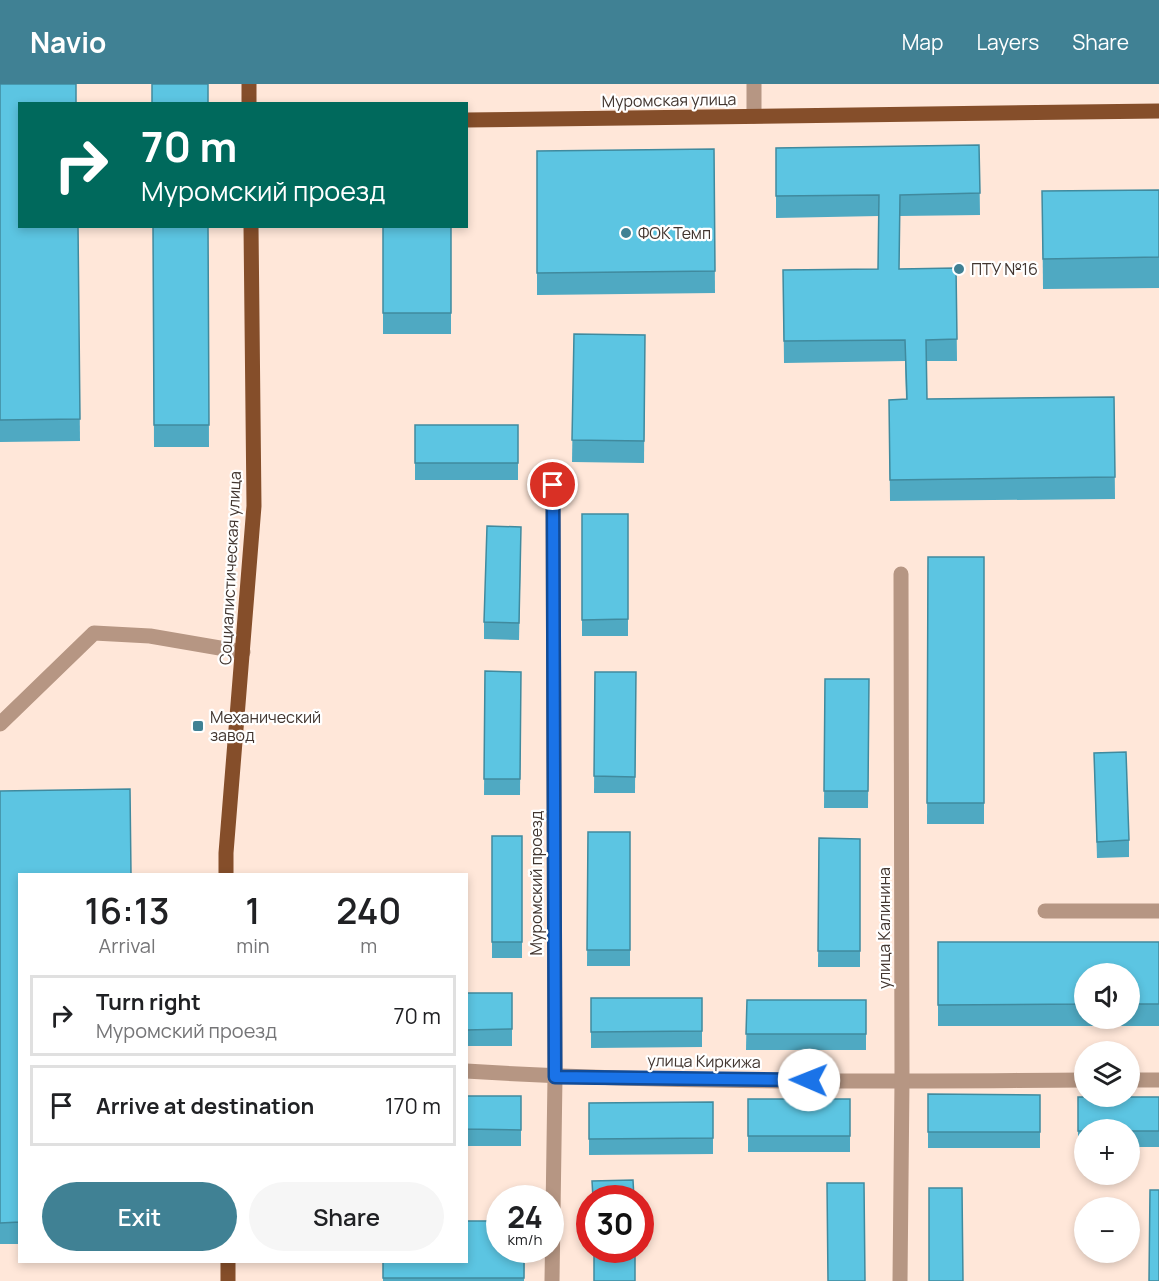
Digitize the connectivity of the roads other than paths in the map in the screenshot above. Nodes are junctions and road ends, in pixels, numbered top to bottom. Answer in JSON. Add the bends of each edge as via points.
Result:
{"nodes":[{"id":1,"x":249,"y":84,"type":"edge"},
{"id":2,"x":754,"y":84,"type":"edge"},
{"id":3,"x":249,"y":102,"type":"edge"},
{"id":4,"x":1159,"y":111,"type":"edge"},
{"id":5,"x":754,"y":116,"type":"junction"},
{"id":6,"x":468,"y":120,"type":"edge"},
{"id":7,"x":251,"y":228,"type":"edge"},
{"id":8,"x":553,"y":485,"type":"dead end"},
{"id":9,"x":901,"y":574,"type":"dead end"},
{"id":10,"x":243,"y":652,"type":"junction"},
{"id":11,"x":0,"y":724,"type":"edge"},
{"id":12,"x":226,"y":873,"type":"edge"},
{"id":13,"x":1045,"y":911,"type":"dead end"},
{"id":14,"x":1159,"y":911,"type":"edge"},
{"id":15,"x":468,"y":1071,"type":"edge"},
{"id":16,"x":555,"y":1077,"type":"junction"},
{"id":17,"x":1074,"y":1080,"type":"edge"},
{"id":18,"x":1140,"y":1080,"type":"edge"},
{"id":19,"x":1159,"y":1080,"type":"edge"},
{"id":20,"x":902,"y":1081,"type":"junction"},
{"id":21,"x":228,"y":1263,"type":"edge"},
{"id":22,"x":228,"y":1281,"type":"edge"},
{"id":23,"x":552,"y":1281,"type":"edge"},
{"id":24,"x":900,"y":1281,"type":"edge"}],
"edges":[{"from":1,"to":3,"type":"main road"},
{"from":2,"to":5,"type":"street"},
{"from":4,"to":5,"type":"main road","name":"Муромская улица"},
{"from":5,"to":6,"type":"main road","name":"Муромская улица"},
{"from":7,"to":10,"type":"main road","name":"Социалистическая улица","via":[[254,506]]},
{"from":8,"to":16,"type":"street","name":"Муромский проезд"},
{"from":9,"to":20,"type":"street","name":"улица Калинина"},
{"from":10,"to":11,"type":"street","via":[[150,636],[94,633]]},
{"from":10,"to":12,"type":"main road","name":"Социалистическая улица"},
{"from":13,"to":14,"type":"street"},
{"from":15,"to":16,"type":"street","name":"улица Киркижа"},
{"from":16,"to":20,"type":"street","name":"улица Киркижа"},
{"from":16,"to":23,"type":"street","name":"Муромский проезд"},
{"from":17,"to":20,"type":"street","name":"улица Киркижа"},
{"from":18,"to":19,"type":"street"},
{"from":20,"to":24,"type":"street","name":"улица Калинина"},
{"from":21,"to":22,"type":"main road"}]}
